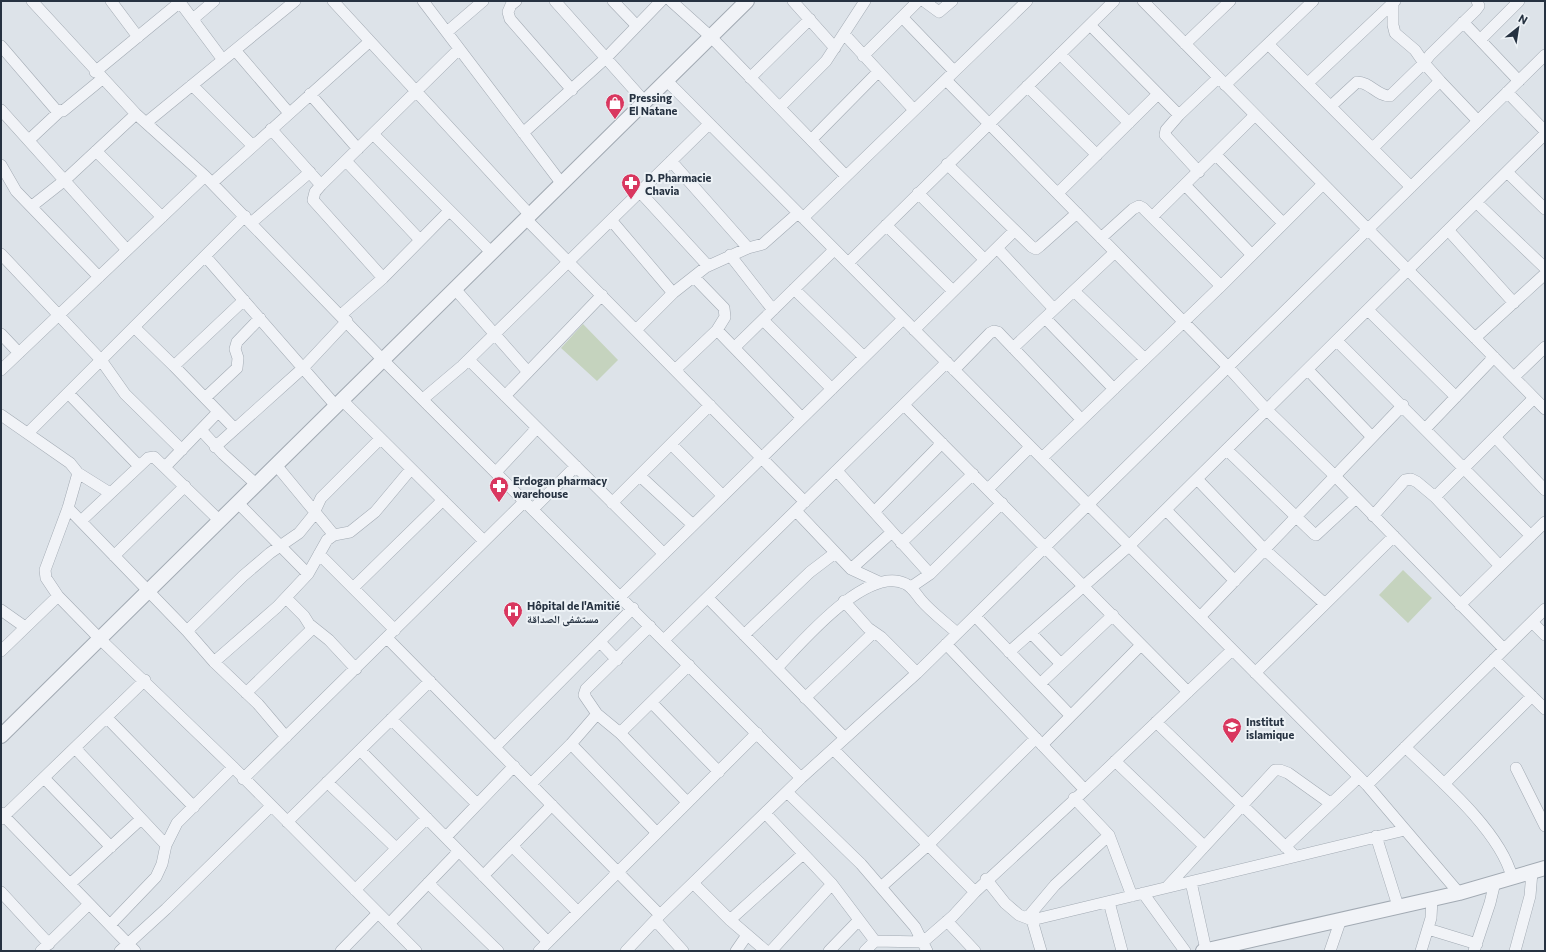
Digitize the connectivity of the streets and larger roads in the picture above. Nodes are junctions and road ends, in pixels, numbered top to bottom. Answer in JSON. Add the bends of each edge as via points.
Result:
{"nodes":[{"id":1,"x":111,"y":1,"type":"edge"},
{"id":2,"x":214,"y":1,"type":"edge"},
{"id":3,"x":295,"y":1,"type":"edge"},
{"id":4,"x":333,"y":1,"type":"edge"},
{"id":5,"x":423,"y":1,"type":"edge"},
{"id":6,"x":483,"y":1,"type":"edge"},
{"id":7,"x":516,"y":1,"type":"edge"},
{"id":8,"x":554,"y":1,"type":"edge"},
{"id":9,"x":613,"y":1,"type":"edge"},
{"id":10,"x":661,"y":1,"type":"edge"},
{"id":11,"x":671,"y":1,"type":"edge"},
{"id":12,"x":747,"y":1,"type":"edge"},
{"id":13,"x":793,"y":1,"type":"edge"},
{"id":14,"x":865,"y":1,"type":"edge"},
{"id":15,"x":918,"y":1,"type":"edge"},
{"id":16,"x":924,"y":1,"type":"edge"},
{"id":17,"x":952,"y":1,"type":"edge"},
{"id":18,"x":1027,"y":1,"type":"edge"},
{"id":19,"x":1114,"y":1,"type":"edge"},
{"id":20,"x":1143,"y":1,"type":"edge"},
{"id":21,"x":1313,"y":1,"type":"edge"},
{"id":22,"x":1477,"y":1,"type":"edge"},
{"id":23,"x":1519,"y":1,"type":"edge"},
{"id":24,"x":179,"y":2,"type":"edge"},
{"id":25,"x":37,"y":3,"type":"edge"},
{"id":26,"x":1225,"y":3,"type":"edge"},
{"id":27,"x":1394,"y":3,"type":"edge"},
{"id":28,"x":902,"y":17,"type":"junction"},
{"id":29,"x":193,"y":19,"type":"junction"},
{"id":30,"x":810,"y":19,"type":"junction"},
{"id":31,"x":1463,"y":22,"type":"junction"},
{"id":32,"x":1090,"y":25,"type":"junction"},
{"id":33,"x":637,"y":26,"type":"junction"},
{"id":34,"x":447,"y":32,"type":"junction"},
{"id":35,"x":845,"y":35,"type":"junction"},
{"id":36,"x":138,"y":37,"type":"junction"},
{"id":37,"x":711,"y":37,"type":"junction"},
{"id":38,"x":1480,"y":40,"type":"junction"},
{"id":39,"x":369,"y":42,"type":"junction"},
{"id":40,"x":1185,"y":44,"type":"junction"},
{"id":41,"x":1268,"y":44,"type":"junction"},
{"id":42,"x":1,"y":46,"type":"edge"},
{"id":43,"x":835,"y":48,"type":"junction"},
{"id":44,"x":459,"y":49,"type":"junction"},
{"id":45,"x":235,"y":50,"type":"junction"},
{"id":46,"x":1060,"y":54,"type":"junction"},
{"id":47,"x":1545,"y":55,"type":"edge"},
{"id":48,"x":863,"y":56,"type":"junction"},
{"id":49,"x":606,"y":58,"type":"junction"},
{"id":50,"x":223,"y":60,"type":"junction"},
{"id":51,"x":1424,"y":63,"type":"junction"},
{"id":52,"x":954,"y":71,"type":"junction"},
{"id":53,"x":878,"y":72,"type":"junction"},
{"id":54,"x":99,"y":75,"type":"junction"},
{"id":55,"x":750,"y":78,"type":"junction"},
{"id":56,"x":946,"y":80,"type":"junction"},
{"id":57,"x":666,"y":81,"type":"junction"},
{"id":58,"x":1222,"y":81,"type":"junction"},
{"id":59,"x":1440,"y":81,"type":"junction"},
{"id":60,"x":1519,"y":81,"type":"junction"},
{"id":61,"x":1308,"y":83,"type":"junction"},
{"id":62,"x":192,"y":85,"type":"junction"},
{"id":63,"x":1027,"y":86,"type":"junction"},
{"id":64,"x":572,"y":90,"type":"junction"},
{"id":65,"x":415,"y":92,"type":"junction"},
{"id":66,"x":1507,"y":92,"type":"junction"},
{"id":67,"x":310,"y":94,"type":"junction"},
{"id":68,"x":1158,"y":94,"type":"junction"},
{"id":69,"x":645,"y":102,"type":"junction"},
{"id":70,"x":1331,"y":106,"type":"junction"},
{"id":71,"x":780,"y":107,"type":"junction"},
{"id":72,"x":1,"y":110,"type":"edge"},
{"id":73,"x":914,"y":110,"type":"junction"},
{"id":74,"x":60,"y":111,"type":"junction"},
{"id":75,"x":289,"y":113,"type":"junction"},
{"id":76,"x":136,"y":114,"type":"junction"},
{"id":77,"x":1179,"y":115,"type":"junction"},
{"id":78,"x":1255,"y":115,"type":"junction"},
{"id":79,"x":1478,"y":121,"type":"junction"},
{"id":80,"x":146,"y":122,"type":"junction"},
{"id":81,"x":988,"y":123,"type":"junction"},
{"id":82,"x":1129,"y":123,"type":"junction"},
{"id":83,"x":709,"y":124,"type":"junction"},
{"id":84,"x":271,"y":129,"type":"junction"},
{"id":85,"x":1545,"y":132,"type":"edge"},
{"id":86,"x":523,"y":133,"type":"junction"},
{"id":87,"x":373,"y":134,"type":"junction"},
{"id":88,"x":28,"y":140,"type":"junction"},
{"id":89,"x":811,"y":140,"type":"junction"},
{"id":90,"x":252,"y":146,"type":"junction"},
{"id":91,"x":1373,"y":148,"type":"junction"},
{"id":92,"x":358,"y":149,"type":"junction"},
{"id":93,"x":96,"y":151,"type":"junction"},
{"id":94,"x":1096,"y":155,"type":"junction"},
{"id":95,"x":1216,"y":155,"type":"junction"},
{"id":96,"x":346,"y":161,"type":"junction"},
{"id":97,"x":671,"y":161,"type":"junction"},
{"id":98,"x":947,"y":164,"type":"junction"},
{"id":99,"x":1,"y":165,"type":"edge"},
{"id":100,"x":310,"y":172,"type":"junction"},
{"id":101,"x":1199,"y":172,"type":"junction"},
{"id":102,"x":1508,"y":173,"type":"junction"},
{"id":103,"x":846,"y":176,"type":"junction"},
{"id":104,"x":208,"y":179,"type":"junction"},
{"id":105,"x":65,"y":180,"type":"junction"},
{"id":106,"x":562,"y":184,"type":"junction"},
{"id":107,"x":1323,"y":184,"type":"junction"},
{"id":108,"x":321,"y":185,"type":"junction"},
{"id":109,"x":1185,"y":185,"type":"junction"},
{"id":110,"x":1411,"y":187,"type":"junction"},
{"id":111,"x":640,"y":192,"type":"junction"},
{"id":112,"x":918,"y":192,"type":"junction"},
{"id":113,"x":1058,"y":193,"type":"junction"},
{"id":114,"x":1477,"y":203,"type":"junction"},
{"id":115,"x":32,"y":206,"type":"junction"},
{"id":116,"x":1545,"y":209,"type":"edge"},
{"id":117,"x":449,"y":211,"type":"junction"},
{"id":118,"x":1077,"y":213,"type":"junction"},
{"id":119,"x":801,"y":215,"type":"junction"},
{"id":120,"x":1153,"y":216,"type":"junction"},
{"id":121,"x":162,"y":217,"type":"junction"},
{"id":122,"x":528,"y":217,"type":"junction"},
{"id":123,"x":248,"y":220,"type":"junction"},
{"id":124,"x":610,"y":220,"type":"junction"},
{"id":125,"x":1283,"y":223,"type":"junction"},
{"id":126,"x":886,"y":225,"type":"junction"},
{"id":127,"x":1368,"y":229,"type":"junction"},
{"id":128,"x":1014,"y":231,"type":"junction"},
{"id":129,"x":1449,"y":231,"type":"junction"},
{"id":130,"x":1101,"y":238,"type":"junction"},
{"id":131,"x":420,"y":240,"type":"junction"},
{"id":132,"x":748,"y":248,"type":"junction"},
{"id":133,"x":997,"y":248,"type":"junction"},
{"id":134,"x":128,"y":250,"type":"junction"},
{"id":135,"x":834,"y":250,"type":"junction"},
{"id":136,"x":1115,"y":252,"type":"junction"},
{"id":137,"x":492,"y":253,"type":"junction"},
{"id":138,"x":1,"y":254,"type":"edge"},
{"id":139,"x":730,"y":255,"type":"junction"},
{"id":140,"x":1252,"y":255,"type":"junction"},
{"id":141,"x":205,"y":256,"type":"junction"},
{"id":142,"x":985,"y":260,"type":"junction"},
{"id":143,"x":568,"y":262,"type":"junction"},
{"id":144,"x":848,"y":263,"type":"junction"},
{"id":145,"x":708,"y":266,"type":"junction"},
{"id":146,"x":1545,"y":268,"type":"edge"},
{"id":147,"x":1408,"y":270,"type":"junction"},
{"id":148,"x":1545,"y":274,"type":"edge"},
{"id":149,"x":99,"y":277,"type":"junction"},
{"id":150,"x":694,"y":277,"type":"junction"},
{"id":151,"x":383,"y":278,"type":"junction"},
{"id":152,"x":1221,"y":286,"type":"junction"},
{"id":153,"x":455,"y":289,"type":"junction"},
{"id":154,"x":794,"y":289,"type":"junction"},
{"id":155,"x":953,"y":291,"type":"junction"},
{"id":156,"x":1074,"y":291,"type":"junction"},
{"id":157,"x":673,"y":293,"type":"junction"},
{"id":158,"x":602,"y":295,"type":"junction"},
{"id":159,"x":244,"y":300,"type":"junction"},
{"id":160,"x":1514,"y":303,"type":"junction"},
{"id":161,"x":1054,"y":309,"type":"junction"},
{"id":162,"x":773,"y":310,"type":"junction"},
{"id":163,"x":1368,"y":310,"type":"junction"},
{"id":164,"x":58,"y":316,"type":"junction"},
{"id":165,"x":260,"y":318,"type":"junction"},
{"id":166,"x":344,"y":318,"type":"junction"},
{"id":167,"x":1045,"y":318,"type":"junction"},
{"id":168,"x":903,"y":319,"type":"junction"},
{"id":169,"x":763,"y":320,"type":"junction"},
{"id":170,"x":1184,"y":322,"type":"junction"},
{"id":171,"x":134,"y":327,"type":"junction"},
{"id":172,"x":636,"y":330,"type":"junction"},
{"id":173,"x":717,"y":330,"type":"junction"},
{"id":174,"x":914,"y":330,"type":"junction"},
{"id":175,"x":495,"y":333,"type":"junction"},
{"id":176,"x":1,"y":334,"type":"edge"},
{"id":177,"x":1475,"y":338,"type":"junction"},
{"id":178,"x":1337,"y":341,"type":"junction"},
{"id":179,"x":735,"y":347,"type":"junction"},
{"id":180,"x":1545,"y":347,"type":"edge"},
{"id":181,"x":1013,"y":348,"type":"junction"},
{"id":182,"x":19,"y":352,"type":"junction"},
{"id":183,"x":864,"y":357,"type":"junction"},
{"id":184,"x":1494,"y":357,"type":"junction"},
{"id":185,"x":1145,"y":359,"type":"junction"},
{"id":186,"x":101,"y":360,"type":"junction"},
{"id":187,"x":383,"y":360,"type":"junction"},
{"id":188,"x":469,"y":360,"type":"junction"},
{"id":189,"x":174,"y":366,"type":"junction"},
{"id":190,"x":950,"y":366,"type":"junction"},
{"id":191,"x":1228,"y":367,"type":"junction"},
{"id":192,"x":303,"y":368,"type":"junction"},
{"id":193,"x":1,"y":370,"type":"edge"},
{"id":194,"x":675,"y":370,"type":"junction"},
{"id":195,"x":1308,"y":370,"type":"junction"},
{"id":196,"x":528,"y":372,"type":"junction"},
{"id":197,"x":1514,"y":377,"type":"junction"},
{"id":198,"x":1114,"y":388,"type":"junction"},
{"id":199,"x":832,"y":389,"type":"junction"},
{"id":200,"x":68,"y":393,"type":"junction"},
{"id":201,"x":505,"y":396,"type":"junction"},
{"id":202,"x":1456,"y":397,"type":"junction"},
{"id":203,"x":205,"y":398,"type":"junction"},
{"id":204,"x":1534,"y":398,"type":"junction"},
{"id":205,"x":423,"y":399,"type":"junction"},
{"id":206,"x":339,"y":403,"type":"junction"},
{"id":207,"x":904,"y":404,"type":"junction"},
{"id":208,"x":710,"y":405,"type":"junction"},
{"id":209,"x":1403,"y":405,"type":"junction"},
{"id":210,"x":1545,"y":408,"type":"edge"},
{"id":211,"x":1267,"y":410,"type":"junction"},
{"id":212,"x":218,"y":412,"type":"junction"},
{"id":213,"x":1,"y":416,"type":"edge"},
{"id":214,"x":802,"y":418,"type":"junction"},
{"id":215,"x":1082,"y":419,"type":"junction"},
{"id":216,"x":537,"y":428,"type":"junction"},
{"id":217,"x":1426,"y":428,"type":"junction"},
{"id":218,"x":235,"y":429,"type":"junction"},
{"id":219,"x":201,"y":430,"type":"junction"},
{"id":220,"x":28,"y":432,"type":"junction"},
{"id":221,"x":1372,"y":437,"type":"junction"},
{"id":222,"x":1495,"y":437,"type":"junction"},
{"id":223,"x":380,"y":439,"type":"junction"},
{"id":224,"x":942,"y":443,"type":"junction"},
{"id":225,"x":671,"y":444,"type":"junction"},
{"id":226,"x":215,"y":447,"type":"junction"},
{"id":227,"x":1030,"y":447,"type":"junction"},
{"id":228,"x":182,"y":450,"type":"junction"},
{"id":229,"x":1226,"y":450,"type":"junction"},
{"id":230,"x":762,"y":458,"type":"junction"},
{"id":231,"x":1042,"y":458,"type":"junction"},
{"id":232,"x":276,"y":465,"type":"junction"},
{"id":233,"x":139,"y":466,"type":"junction"},
{"id":234,"x":165,"y":466,"type":"junction"},
{"id":235,"x":576,"y":466,"type":"junction"},
{"id":236,"x":1464,"y":468,"type":"junction"},
{"id":237,"x":411,"y":469,"type":"junction"},
{"id":238,"x":837,"y":471,"type":"junction"},
{"id":239,"x":496,"y":472,"type":"junction"},
{"id":240,"x":78,"y":473,"type":"junction"},
{"id":241,"x":973,"y":474,"type":"junction"},
{"id":242,"x":640,"y":476,"type":"junction"},
{"id":243,"x":1334,"y":476,"type":"junction"},
{"id":244,"x":1197,"y":479,"type":"junction"},
{"id":245,"x":257,"y":485,"type":"junction"},
{"id":246,"x":185,"y":486,"type":"junction"},
{"id":247,"x":988,"y":489,"type":"junction"},
{"id":248,"x":1545,"y":490,"type":"edge"},
{"id":249,"x":110,"y":493,"type":"junction"},
{"id":250,"x":723,"y":496,"type":"junction"},
{"id":251,"x":1435,"y":497,"type":"junction"},
{"id":252,"x":1356,"y":498,"type":"junction"},
{"id":253,"x":443,"y":500,"type":"junction"},
{"id":254,"x":525,"y":501,"type":"junction"},
{"id":255,"x":805,"y":502,"type":"junction"},
{"id":256,"x":238,"y":503,"type":"junction"},
{"id":257,"x":612,"y":503,"type":"junction"},
{"id":258,"x":1002,"y":503,"type":"junction"},
{"id":259,"x":1088,"y":504,"type":"junction"},
{"id":260,"x":68,"y":508,"type":"junction"},
{"id":261,"x":533,"y":510,"type":"junction"},
{"id":262,"x":1166,"y":510,"type":"junction"},
{"id":263,"x":315,"y":511,"type":"junction"},
{"id":264,"x":796,"y":511,"type":"junction"},
{"id":265,"x":874,"y":512,"type":"junction"},
{"id":266,"x":1373,"y":516,"type":"junction"},
{"id":267,"x":1295,"y":518,"type":"junction"},
{"id":268,"x":81,"y":521,"type":"junction"},
{"id":269,"x":220,"y":521,"type":"junction"},
{"id":270,"x":1545,"y":522,"type":"edge"},
{"id":271,"x":693,"y":525,"type":"junction"},
{"id":272,"x":892,"y":532,"type":"junction"},
{"id":273,"x":334,"y":535,"type":"junction"},
{"id":274,"x":1394,"y":536,"type":"junction"},
{"id":275,"x":1531,"y":536,"type":"junction"},
{"id":276,"x":484,"y":541,"type":"junction"},
{"id":277,"x":901,"y":543,"type":"junction"},
{"id":278,"x":280,"y":546,"type":"junction"},
{"id":279,"x":1129,"y":546,"type":"junction"},
{"id":280,"x":1045,"y":547,"type":"junction"},
{"id":281,"x":1265,"y":550,"type":"junction"},
{"id":282,"x":835,"y":553,"type":"junction"},
{"id":283,"x":319,"y":554,"type":"junction"},
{"id":284,"x":664,"y":554,"type":"junction"},
{"id":285,"x":114,"y":556,"type":"junction"},
{"id":286,"x":1500,"y":566,"type":"junction"},
{"id":287,"x":851,"y":569,"type":"junction"},
{"id":288,"x":308,"y":574,"type":"junction"},
{"id":289,"x":930,"y":574,"type":"junction"},
{"id":290,"x":1235,"y":581,"type":"junction"},
{"id":291,"x":879,"y":582,"type":"junction"},
{"id":292,"x":1084,"y":586,"type":"junction"},
{"id":293,"x":354,"y":587,"type":"junction"},
{"id":294,"x":911,"y":587,"type":"junction"},
{"id":295,"x":149,"y":591,"type":"junction"},
{"id":296,"x":58,"y":596,"type":"junction"},
{"id":297,"x":620,"y":597,"type":"junction"},
{"id":298,"x":286,"y":598,"type":"junction"},
{"id":299,"x":708,"y":598,"type":"junction"},
{"id":300,"x":844,"y":601,"type":"junction"},
{"id":301,"x":1325,"y":604,"type":"junction"},
{"id":302,"x":1460,"y":605,"type":"junction"},
{"id":303,"x":633,"y":608,"type":"junction"},
{"id":304,"x":1545,"y":609,"type":"edge"},
{"id":305,"x":1,"y":610,"type":"edge"},
{"id":306,"x":1112,"y":615,"type":"junction"},
{"id":307,"x":975,"y":616,"type":"junction"},
{"id":308,"x":1200,"y":617,"type":"junction"},
{"id":309,"x":1532,"y":622,"type":"junction"},
{"id":310,"x":650,"y":626,"type":"junction"},
{"id":311,"x":25,"y":627,"type":"junction"},
{"id":312,"x":313,"y":628,"type":"junction"},
{"id":313,"x":395,"y":630,"type":"junction"},
{"id":314,"x":187,"y":631,"type":"junction"},
{"id":315,"x":873,"y":633,"type":"junction"},
{"id":316,"x":957,"y":633,"type":"junction"},
{"id":317,"x":1031,"y":633,"type":"junction"},
{"id":318,"x":744,"y":635,"type":"junction"},
{"id":319,"x":1545,"y":635,"type":"edge"},
{"id":320,"x":387,"y":638,"type":"junction"},
{"id":321,"x":100,"y":639,"type":"junction"},
{"id":322,"x":664,"y":640,"type":"junction"},
{"id":323,"x":600,"y":642,"type":"junction"},
{"id":324,"x":946,"y":644,"type":"junction"},
{"id":325,"x":1141,"y":644,"type":"junction"},
{"id":326,"x":1504,"y":649,"type":"junction"},
{"id":327,"x":1232,"y":650,"type":"junction"},
{"id":328,"x":1,"y":651,"type":"edge"},
{"id":329,"x":1010,"y":652,"type":"junction"},
{"id":330,"x":1494,"y":659,"type":"junction"},
{"id":331,"x":617,"y":660,"type":"junction"},
{"id":332,"x":214,"y":662,"type":"junction"},
{"id":333,"x":1060,"y":663,"type":"junction"},
{"id":334,"x":689,"y":665,"type":"junction"},
{"id":335,"x":777,"y":668,"type":"junction"},
{"id":336,"x":356,"y":669,"type":"junction"},
{"id":337,"x":917,"y":673,"type":"junction"},
{"id":338,"x":1256,"y":673,"type":"junction"},
{"id":339,"x":145,"y":680,"type":"junction"},
{"id":340,"x":430,"y":681,"type":"junction"},
{"id":341,"x":1041,"y":683,"type":"junction"},
{"id":342,"x":1188,"y":692,"type":"junction"},
{"id":343,"x":246,"y":693,"type":"junction"},
{"id":344,"x":1532,"y":696,"type":"junction"},
{"id":345,"x":805,"y":698,"type":"junction"},
{"id":346,"x":652,"y":703,"type":"junction"},
{"id":347,"x":1545,"y":709,"type":"edge"},
{"id":348,"x":597,"y":714,"type":"junction"},
{"id":349,"x":1070,"y":715,"type":"junction"},
{"id":350,"x":107,"y":718,"type":"junction"},
{"id":351,"x":391,"y":719,"type":"junction"},
{"id":352,"x":1156,"y":722,"type":"junction"},
{"id":353,"x":620,"y":733,"type":"junction"},
{"id":354,"x":757,"y":733,"type":"junction"},
{"id":355,"x":1,"y":736,"type":"edge"},
{"id":356,"x":286,"y":737,"type":"junction"},
{"id":357,"x":845,"y":738,"type":"junction"},
{"id":358,"x":1039,"y":742,"type":"junction"},
{"id":359,"x":571,"y":744,"type":"junction"},
{"id":360,"x":495,"y":747,"type":"junction"},
{"id":361,"x":1405,"y":747,"type":"junction"},
{"id":362,"x":75,"y":748,"type":"junction"},
{"id":363,"x":833,"y":749,"type":"junction"},
{"id":364,"x":360,"y":750,"type":"junction"},
{"id":365,"x":1115,"y":761,"type":"junction"},
{"id":366,"x":514,"y":766,"type":"junction"},
{"id":367,"x":233,"y":767,"type":"junction"},
{"id":368,"x":1516,"y":768,"type":"dead end"},
{"id":369,"x":719,"y":772,"type":"junction"},
{"id":370,"x":44,"y":778,"type":"junction"},
{"id":371,"x":801,"y":778,"type":"junction"},
{"id":372,"x":243,"y":779,"type":"junction"},
{"id":373,"x":1363,"y":781,"type":"junction"},
{"id":374,"x":327,"y":782,"type":"junction"},
{"id":375,"x":531,"y":784,"type":"junction"},
{"id":376,"x":1444,"y":784,"type":"junction"},
{"id":377,"x":1085,"y":790,"type":"junction"},
{"id":378,"x":787,"y":792,"type":"junction"},
{"id":379,"x":1074,"y":798,"type":"junction"},
{"id":380,"x":687,"y":802,"type":"junction"},
{"id":381,"x":1330,"y":803,"type":"junction"},
{"id":382,"x":477,"y":804,"type":"junction"},
{"id":383,"x":552,"y":805,"type":"junction"},
{"id":384,"x":271,"y":806,"type":"junction"},
{"id":385,"x":1243,"y":806,"type":"junction"},
{"id":386,"x":194,"y":807,"type":"junction"},
{"id":387,"x":765,"y":813,"type":"junction"},
{"id":388,"x":2,"y":816,"type":"edge"},
{"id":389,"x":427,"y":818,"type":"junction"},
{"id":390,"x":141,"y":819,"type":"junction"},
{"id":391,"x":287,"y":822,"type":"junction"},
{"id":392,"x":1545,"y":826,"type":"edge"},
{"id":393,"x":1405,"y":830,"type":"junction"},
{"id":394,"x":657,"y":833,"type":"junction"},
{"id":395,"x":1108,"y":835,"type":"junction"},
{"id":396,"x":1376,"y":836,"type":"junction"},
{"id":397,"x":446,"y":837,"type":"junction"},
{"id":398,"x":166,"y":845,"type":"junction"},
{"id":399,"x":928,"y":845,"type":"junction"},
{"id":400,"x":512,"y":846,"type":"junction"},
{"id":401,"x":1204,"y":846,"type":"junction"},
{"id":402,"x":111,"y":847,"type":"junction"},
{"id":403,"x":1285,"y":847,"type":"junction"},
{"id":404,"x":396,"y":848,"type":"junction"},
{"id":405,"x":460,"y":851,"type":"junction"},
{"id":406,"x":803,"y":854,"type":"junction"},
{"id":407,"x":1295,"y":856,"type":"junction"},
{"id":408,"x":1538,"y":870,"type":"edge"},
{"id":409,"x":618,"y":872,"type":"junction"},
{"id":410,"x":483,"y":876,"type":"junction"},
{"id":411,"x":1512,"y":877,"type":"junction"},
{"id":412,"x":986,"y":880,"type":"junction"},
{"id":413,"x":1191,"y":882,"type":"junction"},
{"id":414,"x":1495,"y":882,"type":"junction"},
{"id":415,"x":428,"y":883,"type":"junction"},
{"id":416,"x":70,"y":884,"type":"junction"},
{"id":417,"x":693,"y":884,"type":"junction"},
{"id":418,"x":832,"y":884,"type":"junction"},
{"id":419,"x":881,"y":887,"type":"junction"},
{"id":420,"x":1167,"y":887,"type":"junction"},
{"id":421,"x":355,"y":890,"type":"junction"},
{"id":422,"x":1,"y":892,"type":"edge"},
{"id":423,"x":975,"y":892,"type":"junction"},
{"id":424,"x":1459,"y":893,"type":"junction"},
{"id":425,"x":1137,"y":895,"type":"junction"},
{"id":426,"x":1432,"y":899,"type":"junction"},
{"id":427,"x":1109,"y":902,"type":"junction"},
{"id":428,"x":89,"y":904,"type":"junction"},
{"id":429,"x":1398,"y":906,"type":"junction"},
{"id":430,"x":578,"y":912,"type":"junction"},
{"id":431,"x":378,"y":913,"type":"junction"},
{"id":432,"x":658,"y":918,"type":"junction"},
{"id":433,"x":1030,"y":919,"type":"junction"},
{"id":434,"x":1341,"y":919,"type":"junction"},
{"id":435,"x":730,"y":920,"type":"junction"},
{"id":436,"x":859,"y":920,"type":"junction"},
{"id":437,"x":947,"y":921,"type":"junction"},
{"id":438,"x":389,"y":924,"type":"junction"},
{"id":439,"x":110,"y":925,"type":"junction"},
{"id":440,"x":1428,"y":929,"type":"junction"},
{"id":441,"x":747,"y":935,"type":"junction"},
{"id":442,"x":875,"y":941,"type":"junction"},
{"id":443,"x":548,"y":942,"type":"junction"},
{"id":444,"x":45,"y":947,"type":"edge"},
{"id":445,"x":925,"y":947,"type":"edge"},
{"id":446,"x":1475,"y":947,"type":"edge"},
{"id":447,"x":128,"y":949,"type":"edge"},
{"id":448,"x":341,"y":951,"type":"edge"},
{"id":449,"x":416,"y":951,"type":"edge"},
{"id":450,"x":498,"y":951,"type":"edge"},
{"id":451,"x":539,"y":951,"type":"edge"},
{"id":452,"x":626,"y":951,"type":"edge"},
{"id":453,"x":683,"y":951,"type":"edge"},
{"id":454,"x":736,"y":951,"type":"edge"},
{"id":455,"x":766,"y":951,"type":"edge"},
{"id":456,"x":771,"y":951,"type":"edge"},
{"id":457,"x":829,"y":951,"type":"edge"},
{"id":458,"x":865,"y":951,"type":"edge"},
{"id":459,"x":975,"y":951,"type":"edge"},
{"id":460,"x":1041,"y":951,"type":"edge"},
{"id":461,"x":1122,"y":951,"type":"edge"},
{"id":462,"x":1185,"y":951,"type":"edge"},
{"id":463,"x":1205,"y":951,"type":"edge"},
{"id":464,"x":1330,"y":951,"type":"edge"},
{"id":465,"x":1421,"y":951,"type":"edge"},
{"id":466,"x":1515,"y":951,"type":"edge"}],
"edges":[{"from":1,"to":36,"type":"street"},
{"from":2,"to":29,"type":"street"},
{"from":3,"to":45,"type":"street"},
{"from":4,"to":39,"type":"street"},
{"from":5,"to":34,"type":"street"},
{"from":6,"to":34,"type":"street"},
{"from":7,"to":64,"type":"street","via":[[508,12],[510,19]]},
{"from":8,"to":49,"type":"street"},
{"from":9,"to":33,"type":"street"},
{"from":10,"to":33,"type":"street"},
{"from":11,"to":37,"type":"street"},
{"from":12,"to":37,"type":"street"},
{"from":13,"to":30,"type":"street"},
{"from":14,"to":35,"type":"street"},
{"from":15,"to":28,"type":"street"},
{"from":16,"to":17,"type":"street","via":[[936,12]]},
{"from":18,"to":52,"type":"street"},
{"from":19,"to":32,"type":"street"},
{"from":20,"to":40,"type":"street"},
{"from":21,"to":41,"type":"street"},
{"from":22,"to":31,"type":"street","via":[[1479,6]]},
{"from":23,"to":38,"type":"street"},
{"from":24,"to":29,"type":"street"},
{"from":24,"to":36,"type":"street"},
{"from":25,"to":54,"type":"street"},
{"from":26,"to":40,"type":"street"},
{"from":27,"to":51,"type":"street","via":[[1395,33],[1415,50]]},
{"from":27,"to":61,"type":"street"},
{"from":28,"to":48,"type":"street"},
{"from":28,"to":52,"type":"street"},
{"from":29,"to":50,"type":"street"},
{"from":30,"to":43,"type":"street"},
{"from":30,"to":55,"type":"street"},
{"from":31,"to":38,"type":"street"},
{"from":31,"to":51,"type":"street"},
{"from":32,"to":46,"type":"street"},
{"from":32,"to":68,"type":"street"},
{"from":33,"to":49,"type":"street"},
{"from":34,"to":44,"type":"street"},
{"from":35,"to":43,"type":"street"},
{"from":35,"to":48,"type":"street"},
{"from":36,"to":54,"type":"street"},
{"from":37,"to":55,"type":"street"},
{"from":37,"to":57,"type":"street"},
{"from":38,"to":60,"type":"street"},
{"from":39,"to":65,"type":"street"},
{"from":39,"to":67,"type":"street"},
{"from":40,"to":58,"type":"street"},
{"from":41,"to":58,"type":"street"},
{"from":41,"to":61,"type":"street"},
{"from":42,"to":74,"type":"street","via":[[56,110]]},
{"from":43,"to":71,"type":"street","via":[[826,61]]},
{"from":44,"to":65,"type":"street"},
{"from":44,"to":86,"type":"street"},
{"from":45,"to":50,"type":"street"},
{"from":45,"to":75,"type":"street"},
{"from":46,"to":63,"type":"street"},
{"from":46,"to":82,"type":"street"},
{"from":47,"to":60,"type":"street"},
{"from":48,"to":53,"type":"street"},
{"from":49,"to":64,"type":"street"},
{"from":49,"to":69,"type":"street"},
{"from":50,"to":62,"type":"street"},
{"from":51,"to":59,"type":"street"},
{"from":51,"to":70,"type":"street","via":[[1390,96],[1384,96],[1363,82],[1357,82]]},
{"from":52,"to":56,"type":"street"},
{"from":53,"to":73,"type":"street"},
{"from":53,"to":89,"type":"street"},
{"from":54,"to":74,"type":"street","via":[[64,111]]},
{"from":54,"to":76,"type":"street"},
{"from":55,"to":71,"type":"street"},
{"from":56,"to":73,"type":"street"},
{"from":56,"to":81,"type":"street"},
{"from":57,"to":69,"type":"street"},
{"from":57,"to":83,"type":"street"},
{"from":58,"to":77,"type":"street"},
{"from":58,"to":78,"type":"street"},
{"from":59,"to":79,"type":"street"},
{"from":59,"to":91,"type":"street"},
{"from":60,"to":66,"type":"street"},
{"from":61,"to":70,"type":"street"},
{"from":62,"to":80,"type":"street"},
{"from":62,"to":90,"type":"street"},
{"from":63,"to":81,"type":"street"},
{"from":63,"to":94,"type":"street"},
{"from":64,"to":86,"type":"street"},
{"from":65,"to":87,"type":"street"},
{"from":65,"to":122,"type":"street"},
{"from":66,"to":79,"type":"street"},
{"from":66,"to":85,"type":"street"},
{"from":67,"to":75,"type":"street"},
{"from":67,"to":92,"type":"street"},
{"from":68,"to":77,"type":"street"},
{"from":68,"to":82,"type":"street"},
{"from":69,"to":106,"type":"street"},
{"from":70,"to":91,"type":"street"},
{"from":71,"to":89,"type":"street"},
{"from":72,"to":88,"type":"street"},
{"from":73,"to":103,"type":"street"},
{"from":74,"to":88,"type":"street"},
{"from":75,"to":84,"type":"street"},
{"from":76,"to":80,"type":"street"},
{"from":76,"to":93,"type":"street"},
{"from":77,"to":101,"type":"street","via":[[1166,130],[1165,135]]},
{"from":78,"to":95,"type":"street"},
{"from":78,"to":107,"type":"street"},
{"from":79,"to":110,"type":"street"},
{"from":80,"to":104,"type":"street"},
{"from":81,"to":98,"type":"street"},
{"from":81,"to":113,"type":"street"},
{"from":82,"to":94,"type":"street"},
{"from":83,"to":97,"type":"street"},
{"from":83,"to":119,"type":"street"},
{"from":84,"to":90,"type":"street"},
{"from":84,"to":100,"type":"street"},
{"from":85,"to":102,"type":"street"},
{"from":86,"to":106,"type":"street"},
{"from":87,"to":92,"type":"street"},
{"from":87,"to":117,"type":"street"},
{"from":88,"to":105,"type":"street"},
{"from":89,"to":103,"type":"street"},
{"from":90,"to":104,"type":"street"},
{"from":91,"to":110,"type":"street"},
{"from":92,"to":96,"type":"street"},
{"from":93,"to":105,"type":"street"},
{"from":93,"to":121,"type":"street"},
{"from":94,"to":113,"type":"street"},
{"from":95,"to":101,"type":"street"},
{"from":95,"to":125,"type":"street"},
{"from":96,"to":108,"type":"street"},
{"from":96,"to":131,"type":"street"},
{"from":97,"to":111,"type":"street"},
{"from":97,"to":132,"type":"street"},
{"from":98,"to":112,"type":"street"},
{"from":98,"to":128,"type":"street"},
{"from":99,"to":115,"type":"street","via":[[16,191]]},
{"from":100,"to":108,"type":"street"},
{"from":100,"to":123,"type":"street"},
{"from":101,"to":109,"type":"street"},
{"from":102,"to":114,"type":"street"},
{"from":102,"to":116,"type":"street"},
{"from":103,"to":119,"type":"street"},
{"from":104,"to":121,"type":"street"},
{"from":104,"to":123,"type":"street"},
{"from":105,"to":115,"type":"street"},
{"from":105,"to":134,"type":"street"},
{"from":106,"to":122,"type":"street"},
{"from":107,"to":125,"type":"street"},
{"from":107,"to":127,"type":"street"},
{"from":108,"to":151,"type":"street","via":[[313,200]]},
{"from":109,"to":120,"type":"street"},
{"from":109,"to":140,"type":"street"},
{"from":110,"to":127,"type":"street"},
{"from":111,"to":124,"type":"street"},
{"from":111,"to":145,"type":"street"},
{"from":112,"to":126,"type":"street"},
{"from":112,"to":142,"type":"street"},
{"from":113,"to":118,"type":"street"},
{"from":114,"to":129,"type":"street"},
{"from":114,"to":146,"type":"street"},
{"from":115,"to":149,"type":"street"},
{"from":117,"to":131,"type":"street"},
{"from":117,"to":137,"type":"street"},
{"from":118,"to":128,"type":"street","via":[[1036,249]]},
{"from":118,"to":130,"type":"street"},
{"from":119,"to":132,"type":"street","via":[[763,244]]},
{"from":119,"to":135,"type":"street"},
{"from":120,"to":130,"type":"street","via":[[1139,206]]},
{"from":120,"to":152,"type":"street"},
{"from":121,"to":134,"type":"street"},
{"from":122,"to":137,"type":"street"},
{"from":122,"to":143,"type":"street"},
{"from":123,"to":141,"type":"street"},
{"from":123,"to":166,"type":"street"},
{"from":124,"to":143,"type":"street"},
{"from":124,"to":157,"type":"street"},
{"from":125,"to":140,"type":"street"},
{"from":126,"to":144,"type":"street"},
{"from":126,"to":155,"type":"street"},
{"from":127,"to":147,"type":"street"},
{"from":127,"to":191,"type":"street"},
{"from":128,"to":133,"type":"street"},
{"from":129,"to":147,"type":"street"},
{"from":129,"to":160,"type":"street"},
{"from":130,"to":136,"type":"street"},
{"from":131,"to":151,"type":"street"},
{"from":132,"to":139,"type":"street"},
{"from":133,"to":142,"type":"street"},
{"from":133,"to":161,"type":"street"},
{"from":134,"to":149,"type":"street"},
{"from":135,"to":144,"type":"street"},
{"from":135,"to":154,"type":"street"},
{"from":136,"to":156,"type":"street"},
{"from":136,"to":170,"type":"street"},
{"from":137,"to":153,"type":"street"},
{"from":138,"to":164,"type":"street"},
{"from":139,"to":145,"type":"street"},
{"from":139,"to":162,"type":"street"},
{"from":140,"to":152,"type":"street"},
{"from":141,"to":159,"type":"street"},
{"from":141,"to":171,"type":"street"},
{"from":142,"to":155,"type":"street"},
{"from":143,"to":158,"type":"street"},
{"from":143,"to":175,"type":"street"},
{"from":144,"to":168,"type":"street"},
{"from":145,"to":150,"type":"street"},
{"from":147,"to":163,"type":"street"},
{"from":147,"to":177,"type":"street"},
{"from":148,"to":160,"type":"street"},
{"from":149,"to":164,"type":"street"},
{"from":150,"to":157,"type":"street"},
{"from":150,"to":173,"type":"street","via":[[724,308],[725,317]]},
{"from":151,"to":166,"type":"street"},
{"from":152,"to":170,"type":"street"},
{"from":153,"to":175,"type":"street"},
{"from":153,"to":187,"type":"street"},
{"from":154,"to":162,"type":"street"},
{"from":154,"to":183,"type":"street"},
{"from":155,"to":174,"type":"street"},
{"from":156,"to":161,"type":"street"},
{"from":156,"to":185,"type":"street"},
{"from":157,"to":172,"type":"street"},
{"from":158,"to":172,"type":"street"},
{"from":158,"to":196,"type":"street"},
{"from":159,"to":165,"type":"street"},
{"from":159,"to":189,"type":"street"},
{"from":160,"to":177,"type":"street"},
{"from":161,"to":167,"type":"street"},
{"from":162,"to":169,"type":"street"},
{"from":163,"to":178,"type":"street"},
{"from":163,"to":202,"type":"street"},
{"from":164,"to":182,"type":"street"},
{"from":164,"to":186,"type":"street"},
{"from":165,"to":192,"type":"street"},
{"from":165,"to":203,"type":"street","via":[[237,342],[237,368]]},
{"from":166,"to":187,"type":"street"},
{"from":166,"to":192,"type":"street"},
{"from":167,"to":181,"type":"street"},
{"from":167,"to":198,"type":"street"},
{"from":168,"to":174,"type":"street"},
{"from":168,"to":183,"type":"street"},
{"from":169,"to":179,"type":"street"},
{"from":169,"to":199,"type":"street"},
{"from":170,"to":185,"type":"street"},
{"from":170,"to":191,"type":"street"},
{"from":171,"to":186,"type":"street"},
{"from":171,"to":189,"type":"street"},
{"from":172,"to":194,"type":"street"},
{"from":173,"to":179,"type":"street"},
{"from":173,"to":194,"type":"street"},
{"from":174,"to":190,"type":"street"},
{"from":175,"to":188,"type":"street"},
{"from":175,"to":196,"type":"street"},
{"from":176,"to":182,"type":"street"},
{"from":177,"to":184,"type":"street"},
{"from":178,"to":195,"type":"street"},
{"from":178,"to":209,"type":"street"},
{"from":179,"to":214,"type":"street"},
{"from":180,"to":197,"type":"street"},
{"from":181,"to":190,"type":"street","via":[[998,332],[990,332]]},
{"from":181,"to":215,"type":"street"},
{"from":182,"to":193,"type":"street"},
{"from":183,"to":199,"type":"street"},
{"from":184,"to":197,"type":"street"},
{"from":184,"to":202,"type":"street"},
{"from":185,"to":198,"type":"street"},
{"from":186,"to":200,"type":"street"},
{"from":186,"to":228,"type":"street","via":[[126,394]]},
{"from":187,"to":205,"type":"street"},
{"from":187,"to":206,"type":"street"},
{"from":188,"to":201,"type":"street"},
{"from":188,"to":205,"type":"street"},
{"from":189,"to":203,"type":"street"},
{"from":190,"to":207,"type":"street"},
{"from":190,"to":227,"type":"street"},
{"from":191,"to":211,"type":"street"},
{"from":191,"to":259,"type":"street"},
{"from":192,"to":206,"type":"street"},
{"from":192,"to":218,"type":"street"},
{"from":194,"to":208,"type":"street"},
{"from":195,"to":211,"type":"street"},
{"from":195,"to":221,"type":"street"},
{"from":196,"to":201,"type":"street"},
{"from":197,"to":204,"type":"street"},
{"from":198,"to":215,"type":"street"},
{"from":199,"to":214,"type":"street"},
{"from":200,"to":220,"type":"street"},
{"from":200,"to":233,"type":"street"},
{"from":201,"to":216,"type":"street"},
{"from":202,"to":217,"type":"street"},
{"from":203,"to":212,"type":"street"},
{"from":204,"to":210,"type":"street"},
{"from":204,"to":222,"type":"street"},
{"from":205,"to":239,"type":"street"},
{"from":206,"to":223,"type":"street"},
{"from":206,"to":232,"type":"street"},
{"from":207,"to":224,"type":"street"},
{"from":207,"to":238,"type":"street"},
{"from":208,"to":225,"type":"street"},
{"from":208,"to":230,"type":"street"},
{"from":209,"to":217,"type":"street"},
{"from":209,"to":221,"type":"street"},
{"from":211,"to":229,"type":"street"},
{"from":211,"to":243,"type":"street"},
{"from":212,"to":218,"type":"street"},
{"from":212,"to":219,"type":"street"},
{"from":213,"to":220,"type":"street"},
{"from":214,"to":230,"type":"street"},
{"from":215,"to":231,"type":"street"},
{"from":216,"to":235,"type":"street"},
{"from":216,"to":239,"type":"street"},
{"from":217,"to":236,"type":"street"},
{"from":218,"to":226,"type":"street"},
{"from":219,"to":226,"type":"street"},
{"from":219,"to":228,"type":"street"},
{"from":220,"to":240,"type":"street","via":[[70,463]]},
{"from":221,"to":243,"type":"street"},
{"from":222,"to":236,"type":"street"},
{"from":222,"to":248,"type":"street"},
{"from":223,"to":237,"type":"street"},
{"from":223,"to":263,"type":"street","via":[[321,498]]},
{"from":224,"to":241,"type":"street"},
{"from":224,"to":265,"type":"street"},
{"from":225,"to":242,"type":"street"},
{"from":225,"to":250,"type":"street"},
{"from":226,"to":245,"type":"street"},
{"from":227,"to":231,"type":"street"},
{"from":227,"to":247,"type":"street"},
{"from":228,"to":234,"type":"street"},
{"from":229,"to":244,"type":"street"},
{"from":229,"to":267,"type":"street"},
{"from":230,"to":250,"type":"street"},
{"from":230,"to":255,"type":"street"},
{"from":231,"to":259,"type":"street"},
{"from":232,"to":245,"type":"street"},
{"from":232,"to":263,"type":"street"},
{"from":233,"to":234,"type":"street","via":[[148,458],[154,457]]},
{"from":233,"to":249,"type":"street"},
{"from":234,"to":246,"type":"street"},
{"from":235,"to":257,"type":"street"},
{"from":235,"to":261,"type":"street"},
{"from":236,"to":251,"type":"street"},
{"from":236,"to":275,"type":"street"},
{"from":237,"to":253,"type":"street"},
{"from":237,"to":273,"type":"street","via":[[375,512],[350,532]]},
{"from":238,"to":255,"type":"street"},
{"from":238,"to":265,"type":"street"},
{"from":239,"to":254,"type":"street"},
{"from":240,"to":249,"type":"street"},
{"from":240,"to":260,"type":"street"},
{"from":241,"to":247,"type":"street"},
{"from":241,"to":277,"type":"street"},
{"from":242,"to":257,"type":"street"},
{"from":242,"to":271,"type":"street"},
{"from":243,"to":252,"type":"street"},
{"from":243,"to":267,"type":"street"},
{"from":244,"to":262,"type":"street"},
{"from":244,"to":281,"type":"street"},
{"from":245,"to":256,"type":"street"},
{"from":246,"to":269,"type":"street"},
{"from":246,"to":285,"type":"street"},
{"from":247,"to":258,"type":"street"},
{"from":249,"to":268,"type":"street"},
{"from":250,"to":271,"type":"street"},
{"from":251,"to":266,"type":"street","via":[[1417,482],[1405,480]]},
{"from":251,"to":286,"type":"street"},
{"from":252,"to":266,"type":"street"},
{"from":252,"to":267,"type":"street","via":[[1316,534],[1311,533]]},
{"from":253,"to":276,"type":"street"},
{"from":253,"to":293,"type":"street"},
{"from":254,"to":261,"type":"street"},
{"from":254,"to":276,"type":"street"},
{"from":255,"to":264,"type":"street"},
{"from":256,"to":269,"type":"street"},
{"from":256,"to":278,"type":"street"},
{"from":257,"to":284,"type":"street"},
{"from":258,"to":280,"type":"street"},
{"from":258,"to":289,"type":"street"},
{"from":259,"to":279,"type":"street"},
{"from":259,"to":280,"type":"street"},
{"from":260,"to":268,"type":"street"},
{"from":260,"to":296,"type":"street","via":[[45,570],[46,578]]},
{"from":261,"to":297,"type":"street"},
{"from":262,"to":279,"type":"street"},
{"from":262,"to":290,"type":"street"},
{"from":263,"to":273,"type":"street"},
{"from":263,"to":278,"type":"street","via":[[299,533]]},
{"from":264,"to":282,"type":"street"},
{"from":264,"to":299,"type":"street"},
{"from":265,"to":272,"type":"street"},
{"from":266,"to":274,"type":"street"},
{"from":267,"to":281,"type":"street"},
{"from":268,"to":285,"type":"street"},
{"from":269,"to":295,"type":"street"},
{"from":270,"to":275,"type":"street"},
{"from":271,"to":284,"type":"street"},
{"from":272,"to":277,"type":"street"},
{"from":272,"to":287,"type":"street"},
{"from":273,"to":283,"type":"street","via":[[327,540]]},
{"from":274,"to":301,"type":"street"},
{"from":274,"to":302,"type":"street"},
{"from":275,"to":286,"type":"street"},
{"from":276,"to":313,"type":"street"},
{"from":277,"to":289,"type":"street"},
{"from":278,"to":288,"type":"street"},
{"from":278,"to":314,"type":"street","via":[[243,576]]},
{"from":279,"to":292,"type":"street"},
{"from":279,"to":308,"type":"street"},
{"from":280,"to":292,"type":"street"},
{"from":280,"to":307,"type":"street"},
{"from":281,"to":290,"type":"street"},
{"from":281,"to":301,"type":"street"},
{"from":282,"to":287,"type":"street"},
{"from":282,"to":318,"type":"street","via":[[810,572]]},
{"from":283,"to":288,"type":"street"},
{"from":283,"to":293,"type":"street"},
{"from":284,"to":297,"type":"street"},
{"from":285,"to":295,"type":"street"},
{"from":286,"to":302,"type":"street"},
{"from":287,"to":291,"type":"street"},
{"from":288,"to":298,"type":"street"},
{"from":289,"to":294,"type":"street"},
{"from":290,"to":308,"type":"street"},
{"from":291,"to":294,"type":"street","via":[[896,581]]},
{"from":291,"to":300,"type":"street"},
{"from":292,"to":306,"type":"street"},
{"from":292,"to":317,"type":"street"},
{"from":293,"to":313,"type":"street"},
{"from":294,"to":316,"type":"street","via":[[926,605]]},
{"from":295,"to":314,"type":"street"},
{"from":295,"to":321,"type":"street"},
{"from":296,"to":311,"type":"street"},
{"from":296,"to":321,"type":"street"},
{"from":297,"to":303,"type":"street"},
{"from":298,"to":312,"type":"street"},
{"from":298,"to":332,"type":"street"},
{"from":299,"to":318,"type":"street"},
{"from":299,"to":322,"type":"street"},
{"from":300,"to":315,"type":"street"},
{"from":300,"to":335,"type":"street"},
{"from":301,"to":338,"type":"street"},
{"from":302,"to":326,"type":"street"},
{"from":303,"to":310,"type":"street"},
{"from":303,"to":323,"type":"street"},
{"from":304,"to":309,"type":"street"},
{"from":305,"to":311,"type":"street"},
{"from":306,"to":325,"type":"street"},
{"from":306,"to":333,"type":"street"},
{"from":307,"to":316,"type":"street"},
{"from":307,"to":329,"type":"street"},
{"from":308,"to":327,"type":"street"},
{"from":309,"to":319,"type":"street"},
{"from":309,"to":326,"type":"street"},
{"from":310,"to":322,"type":"street"},
{"from":310,"to":331,"type":"street"},
{"from":311,"to":328,"type":"street"},
{"from":312,"to":336,"type":"street","via":[[329,640]]},
{"from":312,"to":343,"type":"street"},
{"from":313,"to":320,"type":"street"},
{"from":314,"to":332,"type":"street"},
{"from":315,"to":337,"type":"street","via":[[881,637]]},
{"from":315,"to":345,"type":"street"},
{"from":316,"to":324,"type":"street"},
{"from":317,"to":329,"type":"street"},
{"from":317,"to":333,"type":"street"},
{"from":318,"to":335,"type":"street"},
{"from":320,"to":336,"type":"street"},
{"from":320,"to":340,"type":"street"},
{"from":321,"to":339,"type":"street"},
{"from":321,"to":355,"type":"street"},
{"from":322,"to":334,"type":"street"},
{"from":323,"to":331,"type":"street"},
{"from":323,"to":360,"type":"street"},
{"from":324,"to":337,"type":"street"},
{"from":324,"to":358,"type":"street"},
{"from":325,"to":342,"type":"street"},
{"from":325,"to":349,"type":"street"},
{"from":326,"to":330,"type":"street"},
{"from":327,"to":338,"type":"street"},
{"from":327,"to":342,"type":"street"},
{"from":329,"to":341,"type":"street"},
{"from":330,"to":344,"type":"street"},
{"from":330,"to":361,"type":"street"},
{"from":331,"to":348,"type":"street","via":[[586,689],[584,695]]},
{"from":332,"to":343,"type":"street"},
{"from":333,"to":341,"type":"street"},
{"from":334,"to":346,"type":"street"},
{"from":334,"to":354,"type":"street"},
{"from":335,"to":345,"type":"street"},
{"from":336,"to":356,"type":"street"},
{"from":337,"to":357,"type":"street"},
{"from":338,"to":373,"type":"street"},
{"from":339,"to":350,"type":"street"},
{"from":339,"to":367,"type":"street"},
{"from":340,"to":351,"type":"street"},
{"from":340,"to":360,"type":"street"},
{"from":341,"to":349,"type":"street"},
{"from":342,"to":352,"type":"street"},
{"from":343,"to":356,"type":"street"},
{"from":344,"to":347,"type":"street"},
{"from":344,"to":376,"type":"street"},
{"from":345,"to":357,"type":"street"},
{"from":346,"to":353,"type":"street"},
{"from":346,"to":369,"type":"street"},
{"from":348,"to":353,"type":"street"},
{"from":348,"to":359,"type":"street"},
{"from":349,"to":358,"type":"street"},
{"from":350,"to":362,"type":"street"},
{"from":350,"to":386,"type":"street"},
{"from":351,"to":364,"type":"street"},
{"from":351,"to":382,"type":"street"},
{"from":352,"to":365,"type":"street"},
{"from":352,"to":385,"type":"street"},
{"from":353,"to":380,"type":"street"},
{"from":354,"to":369,"type":"street"},
{"from":354,"to":371,"type":"street"},
{"from":356,"to":372,"type":"street"},
{"from":357,"to":363,"type":"street"},
{"from":358,"to":377,"type":"street"},
{"from":358,"to":399,"type":"street"},
{"from":359,"to":375,"type":"street"},
{"from":359,"to":394,"type":"street"},
{"from":360,"to":366,"type":"street"},
{"from":361,"to":373,"type":"street"},
{"from":361,"to":376,"type":"street"},
{"from":362,"to":370,"type":"street"},
{"from":362,"to":390,"type":"street"},
{"from":363,"to":371,"type":"street"},
{"from":363,"to":399,"type":"street"},
{"from":364,"to":374,"type":"street"},
{"from":364,"to":389,"type":"street"},
{"from":365,"to":377,"type":"street"},
{"from":365,"to":401,"type":"street"},
{"from":366,"to":375,"type":"street"},
{"from":366,"to":382,"type":"street"},
{"from":367,"to":372,"type":"street"},
{"from":367,"to":386,"type":"street"},
{"from":368,"to":392,"type":"street"},
{"from":369,"to":380,"type":"street"},
{"from":370,"to":388,"type":"street"},
{"from":370,"to":402,"type":"street"},
{"from":371,"to":378,"type":"street"},
{"from":372,"to":384,"type":"street"},
{"from":373,"to":381,"type":"street"},
{"from":373,"to":393,"type":"street"},
{"from":374,"to":391,"type":"street"},
{"from":374,"to":404,"type":"street"},
{"from":375,"to":383,"type":"street"},
{"from":376,"to":411,"type":"street","via":[[1490,834],[1508,861]]},
{"from":377,"to":379,"type":"street"},
{"from":378,"to":387,"type":"street"},
{"from":378,"to":419,"type":"street"},
{"from":379,"to":395,"type":"street"},
{"from":379,"to":412,"type":"street"},
{"from":380,"to":394,"type":"street"},
{"from":381,"to":385,"type":"street","via":[[1280,770],[1271,772]]},
{"from":381,"to":403,"type":"street"},
{"from":382,"to":397,"type":"street"},
{"from":383,"to":400,"type":"street"},
{"from":383,"to":409,"type":"street"},
{"from":384,"to":391,"type":"street"},
{"from":384,"to":447,"type":"street"},
{"from":385,"to":401,"type":"street"},
{"from":385,"to":403,"type":"street"},
{"from":386,"to":398,"type":"street","via":[[177,823]]},
{"from":387,"to":406,"type":"street"},
{"from":387,"to":417,"type":"street"},
{"from":388,"to":416,"type":"street"},
{"from":389,"to":397,"type":"street"},
{"from":389,"to":404,"type":"street"},
{"from":390,"to":398,"type":"street"},
{"from":390,"to":402,"type":"street"},
{"from":391,"to":421,"type":"street"},
{"from":393,"to":396,"type":"street"},
{"from":393,"to":424,"type":"street"},
{"from":394,"to":409,"type":"street"},
{"from":395,"to":425,"type":"street"},
{"from":395,"to":433,"type":"street","via":[[1055,884]]},
{"from":396,"to":407,"type":"street"},
{"from":396,"to":429,"type":"street"},
{"from":397,"to":405,"type":"street"},
{"from":398,"to":439,"type":"street","via":[[156,877]]},
{"from":399,"to":419,"type":"street"},
{"from":399,"to":423,"type":"street"},
{"from":400,"to":410,"type":"street"},
{"from":400,"to":430,"type":"street"},
{"from":401,"to":420,"type":"street"},
{"from":402,"to":416,"type":"street"},
{"from":403,"to":407,"type":"street"},
{"from":404,"to":421,"type":"street"},
{"from":405,"to":410,"type":"street"},
{"from":405,"to":415,"type":"street"},
{"from":406,"to":418,"type":"street"},
{"from":406,"to":435,"type":"street"},
{"from":407,"to":413,"type":"street"},
{"from":408,"to":411,"type":"street"},
{"from":408,"to":466,"type":"street"},
{"from":409,"to":430,"type":"street"},
{"from":409,"to":432,"type":"street"},
{"from":410,"to":443,"type":"street"},
{"from":411,"to":414,"type":"street"},
{"from":412,"to":423,"type":"street"},
{"from":412,"to":433,"type":"street","via":[[1005,903],[1019,915]]},
{"from":413,"to":420,"type":"street"},
{"from":413,"to":463,"type":"street"},
{"from":414,"to":424,"type":"street"},
{"from":414,"to":446,"type":"street"},
{"from":415,"to":438,"type":"street"},
{"from":415,"to":450,"type":"street"},
{"from":416,"to":428,"type":"street"},
{"from":417,"to":432,"type":"street"},
{"from":417,"to":435,"type":"street"},
{"from":418,"to":436,"type":"street"},
{"from":418,"to":456,"type":"street"},
{"from":419,"to":445,"type":"street","via":[[915,927]]},
{"from":420,"to":425,"type":"street"},
{"from":421,"to":431,"type":"street"},
{"from":422,"to":444,"type":"street"},
{"from":423,"to":437,"type":"street"},
{"from":424,"to":426,"type":"street"},
{"from":425,"to":427,"type":"street"},
{"from":425,"to":462,"type":"street"},
{"from":426,"to":429,"type":"street"},
{"from":426,"to":440,"type":"street"},
{"from":427,"to":433,"type":"street"},
{"from":427,"to":461,"type":"street"},
{"from":428,"to":439,"type":"street"},
{"from":428,"to":444,"type":"street"},
{"from":429,"to":434,"type":"street"},
{"from":430,"to":443,"type":"street"},
{"from":431,"to":438,"type":"street"},
{"from":431,"to":448,"type":"street"},
{"from":432,"to":452,"type":"street"},
{"from":432,"to":453,"type":"street"},
{"from":433,"to":460,"type":"street"},
{"from":434,"to":463,"type":"street"},
{"from":434,"to":464,"type":"street"},
{"from":435,"to":441,"type":"street"},
{"from":436,"to":442,"type":"street"},
{"from":436,"to":457,"type":"street"},
{"from":437,"to":445,"type":"street"},
{"from":437,"to":459,"type":"street"},
{"from":438,"to":449,"type":"street"},
{"from":439,"to":447,"type":"street"},
{"from":440,"to":446,"type":"street"},
{"from":440,"to":465,"type":"street"},
{"from":441,"to":454,"type":"street"},
{"from":441,"to":455,"type":"street"},
{"from":442,"to":445,"type":"street"},
{"from":442,"to":458,"type":"street"},
{"from":443,"to":451,"type":"street"}]}
